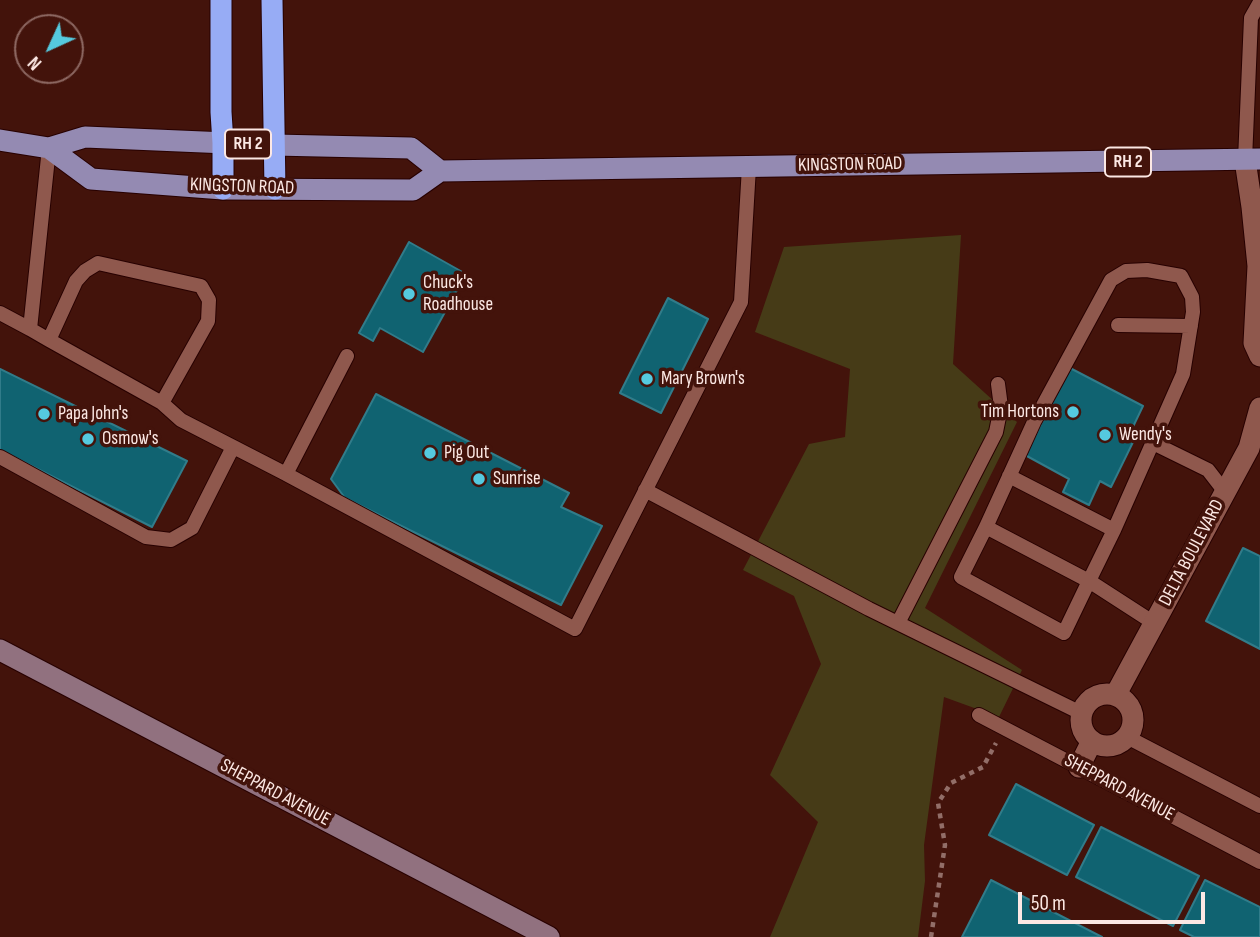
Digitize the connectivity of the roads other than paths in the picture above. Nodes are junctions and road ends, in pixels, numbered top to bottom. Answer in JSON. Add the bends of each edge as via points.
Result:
{"nodes":[{"id":1,"x":221,"y":0,"type":"edge"},
{"id":2,"x":272,"y":0,"type":"edge"},
{"id":3,"x":1260,"y":2,"type":"edge"},
{"id":4,"x":0,"y":140,"type":"edge"},
{"id":5,"x":223,"y":144,"type":"junction"},
{"id":6,"x":274,"y":145,"type":"junction"},
{"id":7,"x":49,"y":148,"type":"junction"},
{"id":8,"x":1252,"y":159,"type":"edge"},
{"id":9,"x":749,"y":167,"type":"junction"},
{"id":10,"x":440,"y":171,"type":"junction"},
{"id":11,"x":223,"y":189,"type":"junction"},
{"id":12,"x":275,"y":189,"type":"junction"},
{"id":13,"x":0,"y":313,"type":"edge"},
{"id":14,"x":1118,"y":325,"type":"dead end"},
{"id":15,"x":1191,"y":326,"type":"junction"},
{"id":16,"x":30,"y":329,"type":"junction"},
{"id":17,"x":49,"y":340,"type":"junction"},
{"id":18,"x":347,"y":356,"type":"dead end"},
{"id":19,"x":1260,"y":356,"type":"edge"},
{"id":20,"x":998,"y":384,"type":"dead end"},
{"id":21,"x":162,"y":403,"type":"junction"},
{"id":22,"x":1260,"y":408,"type":"edge"},
{"id":23,"x":1153,"y":443,"type":"junction"},
{"id":24,"x":233,"y":447,"type":"junction"},
{"id":25,"x":0,"y":457,"type":"edge"},
{"id":26,"x":286,"y":474,"type":"junction"},
{"id":27,"x":1009,"y":476,"type":"junction"},
{"id":28,"x":645,"y":490,"type":"junction"},
{"id":29,"x":1225,"y":492,"type":"junction"},
{"id":30,"x":986,"y":527,"type":"junction"},
{"id":31,"x":1114,"y":530,"type":"junction"},
{"id":32,"x":1089,"y":581,"type":"junction"},
{"id":33,"x":898,"y":623,"type":"junction"},
{"id":34,"x":1154,"y":623,"type":"junction"},
{"id":35,"x":0,"y":650,"type":"edge"},
{"id":36,"x":1116,"y":694,"type":"junction"},
{"id":37,"x":1081,"y":713,"type":"junction"},
{"id":38,"x":979,"y":715,"type":"dead end"},
{"id":39,"x":1127,"y":737,"type":"junction"},
{"id":40,"x":1092,"y":741,"type":"junction"},
{"id":41,"x":1079,"y":767,"type":"junction"},
{"id":42,"x":1260,"y":806,"type":"edge"},
{"id":43,"x":1260,"y":862,"type":"edge"},
{"id":44,"x":550,"y":937,"type":"edge"}],
"edges":[{"from":1,"to":5,"type":"highway"},
{"from":2,"to":6,"type":"highway"},
{"from":3,"to":8,"type":"lane","via":[[1251,18]]},
{"from":4,"to":7,"type":"main road","name":"KINGSTON ROAD","number":"RH 2"},
{"from":5,"to":6,"type":"main road","name":"KINGSTON ROAD","number":"RH 2"},
{"from":5,"to":7,"type":"main road","name":"KINGSTON ROAD","number":"RH 2","via":[[85,137]]},
{"from":5,"to":11,"type":"highway"},
{"from":6,"to":10,"type":"main road","name":"KINGSTON ROAD","number":"RH 2","via":[[411,148]]},
{"from":6,"to":12,"type":"highway"},
{"from":7,"to":11,"type":"main road","name":"KINGSTON ROAD","number":"RH 2","via":[[91,179]]},
{"from":7,"to":16,"type":"lane"},
{"from":8,"to":9,"type":"main road","name":"KINGSTON ROAD","number":"RH 2"},
{"from":8,"to":19,"type":"street","via":[[1258,266],[1254,343]]},
{"from":9,"to":10,"type":"main road","name":"KINGSTON ROAD","number":"RH 2"},
{"from":9,"to":28,"type":"lane","via":[[741,302]]},
{"from":10,"to":12,"type":"main road","name":"KINGSTON ROAD","number":"RH 2","via":[[413,190]]},
{"from":11,"to":12,"type":"main road","name":"KINGSTON ROAD","number":"RH 2"},
{"from":13,"to":16,"type":"lane"},
{"from":14,"to":15,"type":"lane"},
{"from":15,"to":23,"type":"lane","via":[[1183,374]]},
{"from":15,"to":27,"type":"lane","via":[[1192,297],[1181,276],[1126,271],[1111,280]]},
{"from":16,"to":17,"type":"lane"},
{"from":17,"to":21,"type":"lane"},
{"from":17,"to":21,"type":"lane","via":[[76,281],[98,263],[201,286],[209,300],[208,321]]},
{"from":18,"to":26,"type":"lane"},
{"from":20,"to":33,"type":"lane","via":[[1001,407],[996,432]]},
{"from":21,"to":24,"type":"lane","via":[[181,420]]},
{"from":22,"to":29,"type":"street","name":"DELTA BOULEVARD","via":[[1249,447]]},
{"from":23,"to":29,"type":"lane","via":[[1208,470]]},
{"from":23,"to":31,"type":"lane"},
{"from":24,"to":25,"type":"lane","via":[[192,528],[171,540],[146,537]]},
{"from":24,"to":26,"type":"lane"},
{"from":26,"to":28,"type":"lane","via":[[575,629]]},
{"from":27,"to":30,"type":"lane"},
{"from":27,"to":31,"type":"lane"},
{"from":28,"to":33,"type":"lane"},
{"from":29,"to":34,"type":"street","name":"DELTA BOULEVARD"},
{"from":30,"to":32,"type":"lane"},
{"from":30,"to":32,"type":"lane","via":[[961,577],[1063,633]]},
{"from":31,"to":32,"type":"lane"},
{"from":32,"to":34,"type":"lane"},
{"from":33,"to":37,"type":"lane"},
{"from":34,"to":36,"type":"street","name":"DELTA BOULEVARD"},
{"from":35,"to":44,"type":"street","name":"SHEPPARD AVENUE"},
{"from":36,"to":37,"type":"street","via":[[1098,694]]},
{"from":36,"to":39,"type":"street","via":[[1133,713]]},
{"from":37,"to":40,"type":"street","via":[[1083,731]]},
{"from":38,"to":41,"type":"lane","name":"SHEPPARD AVENUE"},
{"from":39,"to":40,"type":"street","via":[[1112,746]]},
{"from":39,"to":42,"type":"lane"},
{"from":40,"to":41,"type":"street"},
{"from":41,"to":43,"type":"lane","name":"SHEPPARD AVENUE"}]}
